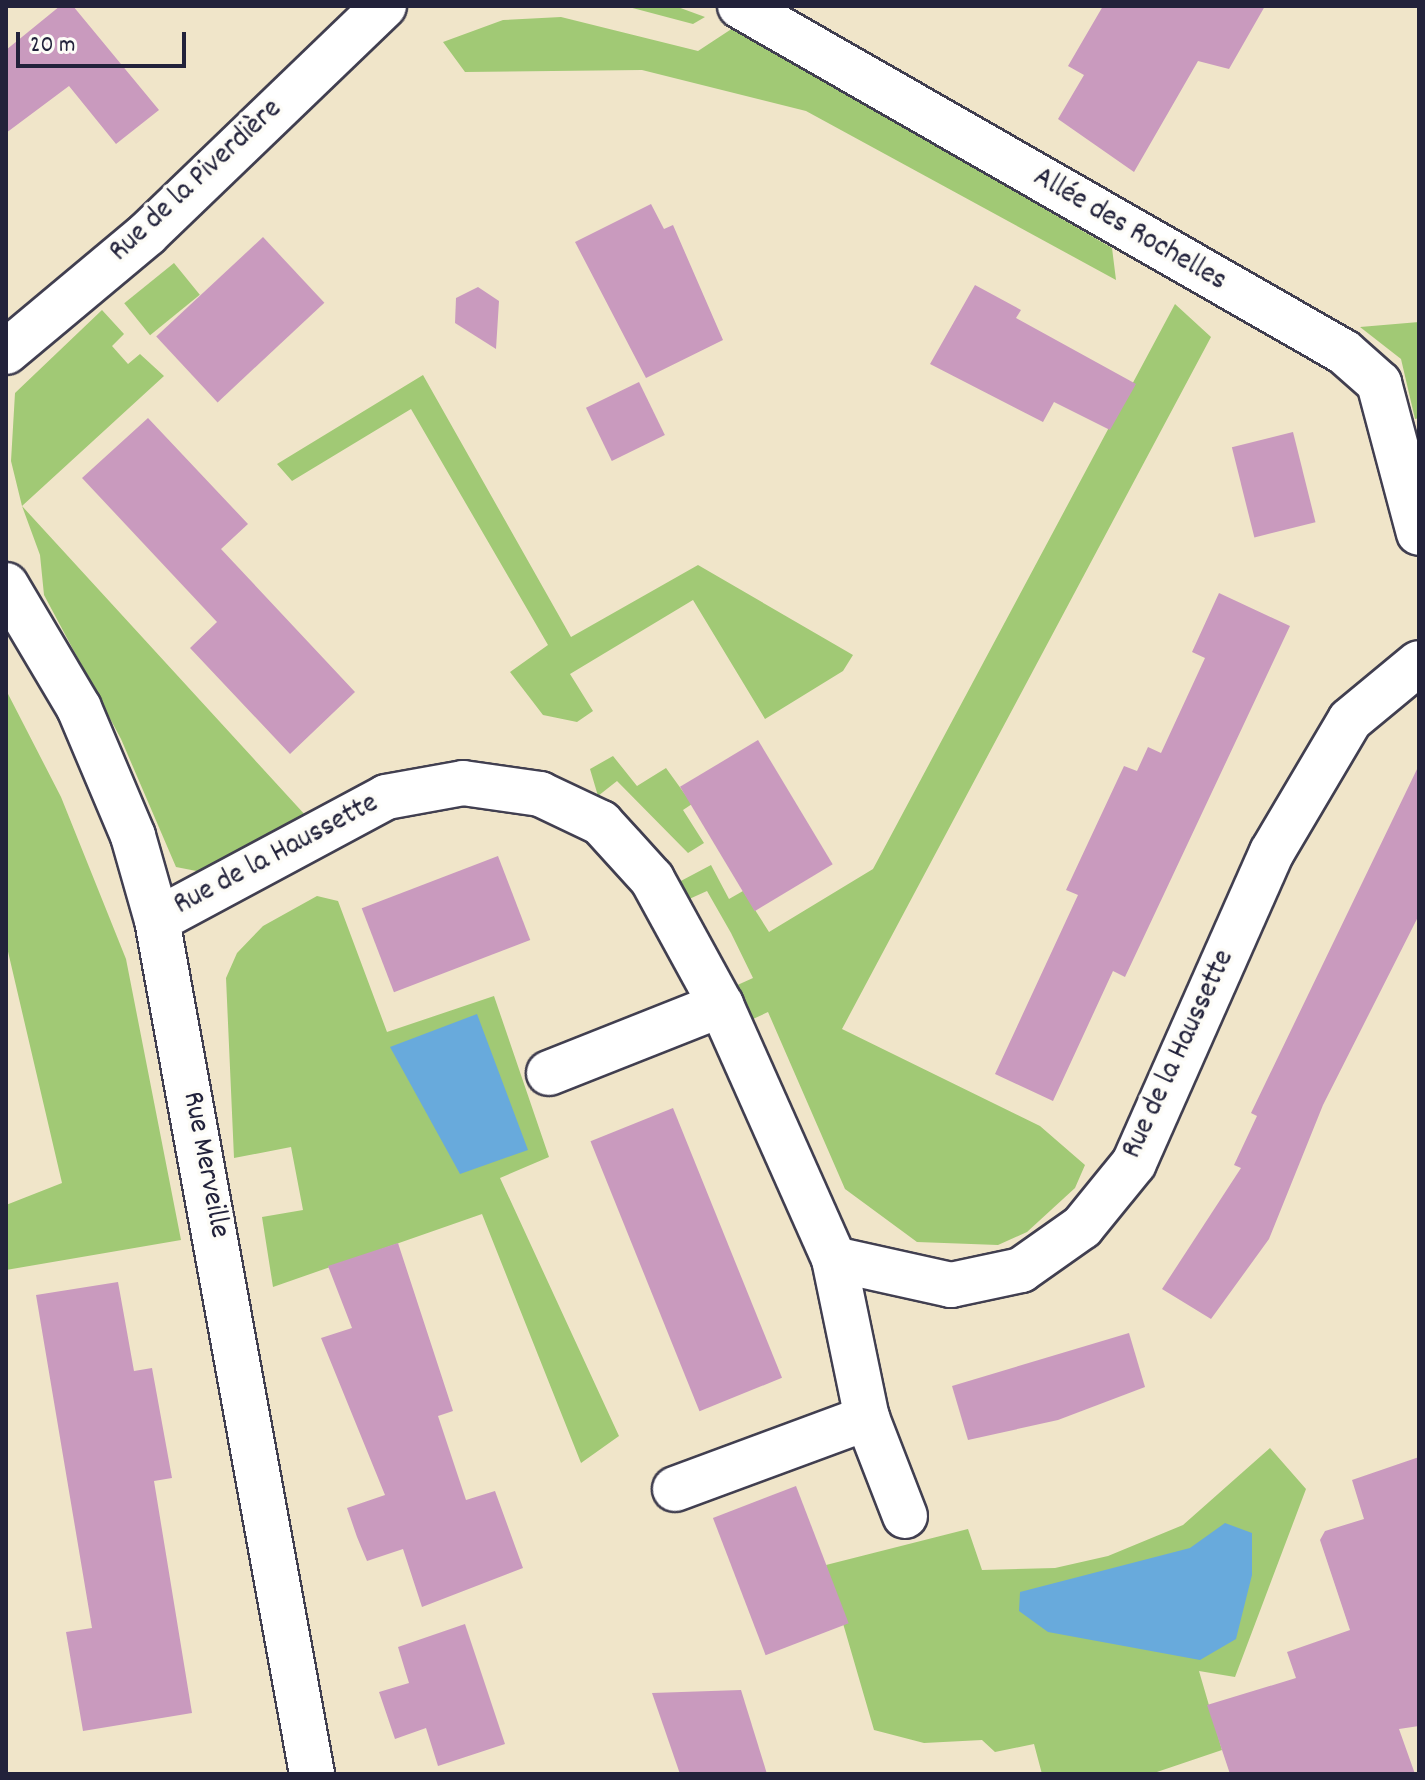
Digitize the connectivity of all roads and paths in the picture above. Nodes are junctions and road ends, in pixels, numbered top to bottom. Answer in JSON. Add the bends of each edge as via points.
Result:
{"nodes":[{"id":1,"x":384,"y":6,"type":"edge"},
{"id":2,"x":740,"y":6,"type":"edge"},
{"id":3,"x":6,"y":352,"type":"edge"},
{"id":4,"x":1419,"y":533,"type":"edge"},
{"id":5,"x":6,"y":585,"type":"edge"},
{"id":6,"x":1419,"y":663,"type":"edge"},
{"id":7,"x":157,"y":920,"type":"junction"},
{"id":8,"x":721,"y":1005,"type":"junction"},
{"id":9,"x":549,"y":1073,"type":"dead end"},
{"id":10,"x":834,"y":1259,"type":"junction"},
{"id":11,"x":867,"y":1418,"type":"junction"},
{"id":12,"x":675,"y":1489,"type":"dead end"},
{"id":13,"x":905,"y":1516,"type":"dead end"},
{"id":14,"x":312,"y":1774,"type":"edge"}],
"edges":[{"from":1,"to":3,"type":"street","name":"Rue de la Piverdière","via":[[147,234]]},
{"from":2,"to":4,"type":"street","name":"Allée des Rochelles","via":[[1344,352],[1379,383]]},
{"from":5,"to":7,"type":"street","name":"Rue Merveille","via":[[79,708],[133,836]]},
{"from":6,"to":10,"type":"street","name":"Rue de la Haussette","via":[[1342,733],[1272,852],[1134,1163],[1082,1227],[1021,1270],[951,1285]]},
{"from":7,"to":8,"type":"street","name":"Rue de la Haussette","via":[[386,797],[463,783],[540,794],[601,823],[652,879]]},
{"from":7,"to":14,"type":"street","name":"Rue Merveille"},
{"from":8,"to":9,"type":"street"},
{"from":8,"to":10,"type":"street","name":"Rue de la Haussette"},
{"from":10,"to":11,"type":"street","name":"Rue de la Haussette"},
{"from":11,"to":12,"type":"street"},
{"from":11,"to":13,"type":"street","name":"Rue de la Haussette"}]}
